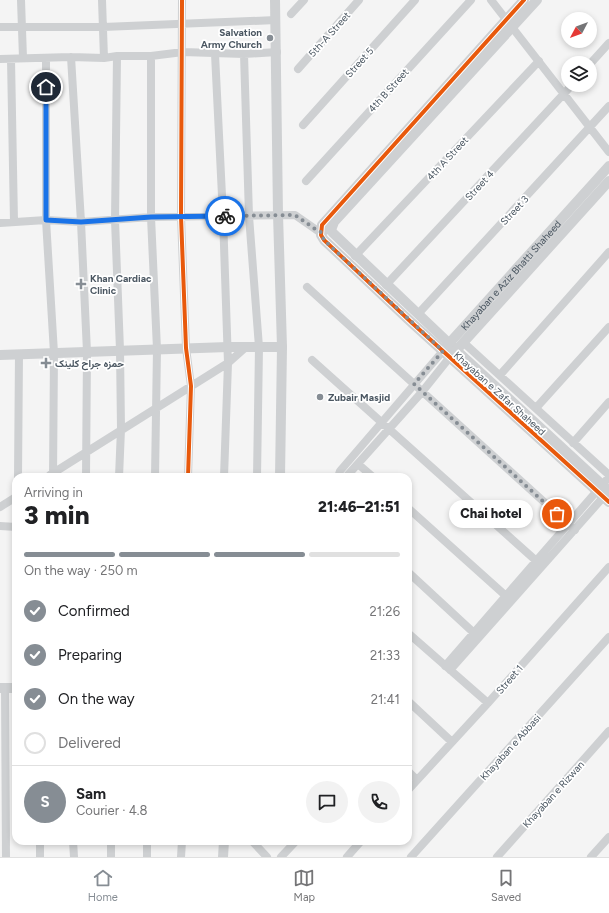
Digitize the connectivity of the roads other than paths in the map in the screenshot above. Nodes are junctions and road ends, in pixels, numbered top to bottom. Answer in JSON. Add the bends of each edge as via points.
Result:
{"nodes":[{"id":1,"x":21,"y":0,"type":"edge"},
{"id":2,"x":102,"y":0,"type":"edge"},
{"id":3,"x":182,"y":0,"type":"edge"},
{"id":4,"x":275,"y":0,"type":"edge"},
{"id":5,"x":304,"y":0,"type":"edge"},
{"id":6,"x":359,"y":0,"type":"edge"},
{"id":7,"x":415,"y":0,"type":"edge"},
{"id":8,"x":471,"y":0,"type":"edge"},
{"id":9,"x":491,"y":0,"type":"edge"},
{"id":10,"x":524,"y":0,"type":"edge"},
{"id":11,"x":537,"y":0,"type":"edge"},
{"id":12,"x":291,"y":14,"type":"dead end"},
{"id":13,"x":276,"y":20,"type":"junction"},
{"id":14,"x":182,"y":23,"type":"junction"},
{"id":15,"x":509,"y":23,"type":"junction"},
{"id":16,"x":21,"y":26,"type":"junction"},
{"id":17,"x":0,"y":27,"type":"edge"},
{"id":18,"x":103,"y":27,"type":"junction"},
{"id":19,"x":609,"y":43,"type":"edge"},
{"id":20,"x":183,"y":52,"type":"junction"},
{"id":21,"x":277,"y":52,"type":"junction"},
{"id":22,"x":215,"y":54,"type":"junction"},
{"id":23,"x":244,"y":54,"type":"junction"},
{"id":24,"x":117,"y":56,"type":"junction"},
{"id":25,"x":151,"y":56,"type":"junction"},
{"id":26,"x":597,"y":56,"type":"edge"},
{"id":27,"x":71,"y":57,"type":"junction"},
{"id":28,"x":23,"y":58,"type":"junction"},
{"id":29,"x":46,"y":58,"type":"junction"},
{"id":30,"x":104,"y":58,"type":"junction"},
{"id":31,"x":0,"y":59,"type":"edge"},
{"id":32,"x":11,"y":59,"type":"junction"},
{"id":33,"x":539,"y":61,"type":"junction"},
{"id":34,"x":298,"y":69,"type":"dead end"},
{"id":35,"x":564,"y":94,"type":"junction"},
{"id":36,"x":609,"y":106,"type":"edge"},
{"id":37,"x":303,"y":125,"type":"dead end"},
{"id":38,"x":590,"y":127,"type":"junction"},
{"id":39,"x":609,"y":152,"type":"edge"},
{"id":40,"x":609,"y":166,"type":"edge"},
{"id":41,"x":306,"y":180,"type":"dead end"},
{"id":42,"x":609,"y":181,"type":"edge"},
{"id":43,"x":278,"y":214,"type":"junction"},
{"id":44,"x":181,"y":216,"type":"junction"},
{"id":45,"x":223,"y":216,"type":"junction"},
{"id":46,"x":250,"y":216,"type":"junction"},
{"id":47,"x":151,"y":217,"type":"junction"},
{"id":48,"x":46,"y":220,"type":"junction"},
{"id":49,"x":115,"y":220,"type":"junction"},
{"id":50,"x":14,"y":222,"type":"junction"},
{"id":51,"x":81,"y":222,"type":"junction"},
{"id":52,"x":0,"y":223,"type":"edge"},
{"id":53,"x":321,"y":228,"type":"junction"},
{"id":54,"x":331,"y":230,"type":"junction"},
{"id":55,"x":609,"y":252,"type":"edge"},
{"id":56,"x":355,"y":256,"type":"junction"},
{"id":57,"x":386,"y":285,"type":"junction"},
{"id":58,"x":307,"y":286,"type":"dead end"},
{"id":59,"x":418,"y":314,"type":"junction"},
{"id":60,"x":609,"y":327,"type":"edge"},
{"id":61,"x":463,"y":342,"type":"junction"},
{"id":62,"x":228,"y":347,"type":"junction"},
{"id":63,"x":246,"y":347,"type":"junction"},
{"id":64,"x":259,"y":347,"type":"junction"},
{"id":65,"x":282,"y":347,"type":"junction"},
{"id":66,"x":186,"y":348,"type":"junction"},
{"id":67,"x":158,"y":349,"type":"junction"},
{"id":68,"x":120,"y":350,"type":"junction"},
{"id":69,"x":449,"y":351,"type":"junction"},
{"id":70,"x":87,"y":352,"type":"junction"},
{"id":71,"x":54,"y":353,"type":"junction"},
{"id":72,"x":19,"y":354,"type":"junction"},
{"id":73,"x":0,"y":355,"type":"edge"},
{"id":74,"x":312,"y":360,"type":"dead end"},
{"id":75,"x":228,"y":363,"type":"junction"},
{"id":76,"x":500,"y":375,"type":"junction"},
{"id":77,"x":414,"y":384,"type":"junction"},
{"id":78,"x":191,"y":386,"type":"junction"},
{"id":79,"x":422,"y":392,"type":"junction"},
{"id":80,"x":609,"y":402,"type":"edge"},
{"id":81,"x":155,"y":408,"type":"junction"},
{"id":82,"x":536,"y":408,"type":"junction"},
{"id":83,"x":383,"y":422,"type":"junction"},
{"id":84,"x":389,"y":428,"type":"junction"},
{"id":85,"x":121,"y":429,"type":"junction"},
{"id":86,"x":573,"y":443,"type":"junction"},
{"id":87,"x":86,"y":452,"type":"junction"},
{"id":88,"x":358,"y":464,"type":"junction"},
{"id":89,"x":18,"y":473,"type":"edge"},
{"id":90,"x":51,"y":473,"type":"edge"},
{"id":91,"x":55,"y":473,"type":"edge"},
{"id":92,"x":86,"y":473,"type":"edge"},
{"id":93,"x":119,"y":473,"type":"edge"},
{"id":94,"x":155,"y":473,"type":"edge"},
{"id":95,"x":188,"y":473,"type":"edge"},
{"id":96,"x":224,"y":473,"type":"edge"},
{"id":97,"x":257,"y":473,"type":"edge"},
{"id":98,"x":280,"y":473,"type":"edge"},
{"id":99,"x":339,"y":473,"type":"edge"},
{"id":100,"x":350,"y":473,"type":"edge"},
{"id":101,"x":368,"y":473,"type":"edge"},
{"id":102,"x":606,"y":489,"type":"edge"},
{"id":103,"x":12,"y":500,"type":"edge"},
{"id":104,"x":0,"y":507,"type":"edge"},
{"id":105,"x":412,"y":512,"type":"edge"},
{"id":106,"x":0,"y":526,"type":"edge"},
{"id":107,"x":12,"y":527,"type":"edge"},
{"id":108,"x":572,"y":527,"type":"junction"},
{"id":109,"x":539,"y":564,"type":"junction"},
{"id":110,"x":609,"y":567,"type":"edge"},
{"id":111,"x":412,"y":576,"type":"edge"},
{"id":112,"x":506,"y":596,"type":"junction"},
{"id":113,"x":474,"y":633,"type":"junction"},
{"id":114,"x":609,"y":636,"type":"edge"},
{"id":115,"x":412,"y":637,"type":"edge"},
{"id":116,"x":447,"y":668,"type":"junction"},
{"id":117,"x":3,"y":688,"type":"edge"},
{"id":118,"x":488,"y":703,"type":"junction"},
{"id":119,"x":412,"y":705,"type":"edge"},
{"id":120,"x":609,"y":731,"type":"edge"},
{"id":121,"x":452,"y":742,"type":"junction"},
{"id":122,"x":412,"y":775,"type":"edge"},
{"id":123,"x":418,"y":780,"type":"junction"},
{"id":124,"x":412,"y":786,"type":"edge"},
{"id":125,"x":609,"y":838,"type":"edge"},
{"id":126,"x":40,"y":845,"type":"edge"},
{"id":127,"x":73,"y":845,"type":"edge"},
{"id":128,"x":111,"y":845,"type":"edge"},
{"id":129,"x":147,"y":845,"type":"edge"},
{"id":130,"x":182,"y":845,"type":"edge"},
{"id":131,"x":224,"y":845,"type":"edge"},
{"id":132,"x":256,"y":845,"type":"edge"},
{"id":133,"x":292,"y":845,"type":"edge"},
{"id":134,"x":358,"y":845,"type":"edge"},
{"id":135,"x":6,"y":857,"type":"edge"},
{"id":136,"x":40,"y":857,"type":"edge"},
{"id":137,"x":74,"y":857,"type":"edge"},
{"id":138,"x":111,"y":857,"type":"edge"},
{"id":139,"x":147,"y":857,"type":"edge"},
{"id":140,"x":181,"y":857,"type":"edge"},
{"id":141,"x":224,"y":857,"type":"edge"},
{"id":142,"x":267,"y":857,"type":"edge"},
{"id":143,"x":281,"y":857,"type":"edge"},
{"id":144,"x":347,"y":857,"type":"edge"},
{"id":145,"x":411,"y":857,"type":"edge"},
{"id":146,"x":497,"y":857,"type":"edge"},
{"id":147,"x":591,"y":857,"type":"edge"}],
"edges":[{"from":1,"to":16,"type":"street"},
{"from":2,"to":18,"type":"street"},
{"from":3,"to":14,"type":"street"},
{"from":4,"to":13,"type":"street"},
{"from":5,"to":12,"type":"street"},
{"from":6,"to":34,"type":"street","name":"5th-A Street"},
{"from":7,"to":37,"type":"street","name":"Street 5"},
{"from":8,"to":41,"type":"street","name":"4th B Street"},
{"from":9,"to":15,"type":"street"},
{"from":10,"to":15,"type":"street"},
{"from":11,"to":15,"type":"street"},
{"from":13,"to":14,"type":"street"},
{"from":13,"to":21,"type":"street"},
{"from":14,"to":18,"type":"street"},
{"from":14,"to":20,"type":"street"},
{"from":15,"to":33,"type":"street"},
{"from":15,"to":53,"type":"street"},
{"from":15,"to":54,"type":"street","via":[[334,222]]},
{"from":16,"to":17,"type":"street"},
{"from":16,"to":18,"type":"street"},
{"from":16,"to":28,"type":"street"},
{"from":18,"to":30,"type":"street"},
{"from":19,"to":26,"type":"street"},
{"from":20,"to":22,"type":"street"},
{"from":20,"to":25,"type":"street"},
{"from":20,"to":44,"type":"street"},
{"from":21,"to":23,"type":"street"},
{"from":21,"to":43,"type":"street"},
{"from":22,"to":23,"type":"street"},
{"from":22,"to":45,"type":"street"},
{"from":23,"to":46,"type":"street"},
{"from":24,"to":25,"type":"street"},
{"from":24,"to":30,"type":"street"},
{"from":24,"to":49,"type":"street"},
{"from":25,"to":47,"type":"street"},
{"from":27,"to":29,"type":"street"},
{"from":27,"to":30,"type":"street"},
{"from":27,"to":51,"type":"street"},
{"from":28,"to":29,"type":"street"},
{"from":28,"to":32,"type":"street"},
{"from":29,"to":48,"type":"street"},
{"from":31,"to":32,"type":"street"},
{"from":32,"to":50,"type":"street"},
{"from":33,"to":35,"type":"street"},
{"from":33,"to":56,"type":"street","name":"4th A Street"},
{"from":35,"to":38,"type":"street"},
{"from":35,"to":57,"type":"street","name":"Street 4"},
{"from":36,"to":38,"type":"street","name":"Street 3"},
{"from":38,"to":39,"type":"street"},
{"from":38,"to":59,"type":"street","name":"Street 3"},
{"from":40,"to":69,"type":"street","name":"Khayaban e Aziz Bhatti Shaheed"},
{"from":42,"to":61,"type":"street","name":"Khayaban e Aziz Bhatti Shaheed"},
{"from":43,"to":46,"type":"street"},
{"from":43,"to":53,"type":"street","via":[[295,215],[318,231]]},
{"from":43,"to":65,"type":"street"},
{"from":44,"to":45,"type":"street"},
{"from":44,"to":47,"type":"street"},
{"from":44,"to":66,"type":"street"},
{"from":45,"to":46,"type":"street"},
{"from":45,"to":62,"type":"street"},
{"from":46,"to":64,"type":"street"},
{"from":47,"to":49,"type":"street"},
{"from":47,"to":67,"type":"street"},
{"from":48,"to":50,"type":"street"},
{"from":48,"to":51,"type":"street"},
{"from":48,"to":71,"type":"street"},
{"from":49,"to":51,"type":"street"},
{"from":49,"to":68,"type":"street"},
{"from":50,"to":52,"type":"street"},
{"from":51,"to":70,"type":"street"},
{"from":53,"to":54,"type":"street"},
{"from":53,"to":69,"type":"street","name":"Khayaban e Zafar Shaheed","via":[[324,240]]},
{"from":54,"to":56,"type":"street"},
{"from":55,"to":76,"type":"street"},
{"from":56,"to":57,"type":"street"},
{"from":57,"to":59,"type":"street"},
{"from":58,"to":77,"type":"street"},
{"from":59,"to":69,"type":"street"},
{"from":60,"to":82,"type":"street"},
{"from":61,"to":69,"type":"street","name":"Khayaban e Aziz Bhatti Shaheed"},
{"from":61,"to":76,"type":"street"},
{"from":62,"to":63,"type":"street"},
{"from":62,"to":66,"type":"street"},
{"from":62,"to":75,"type":"street"},
{"from":63,"to":64,"type":"street"},
{"from":63,"to":75,"type":"street"},
{"from":64,"to":65,"type":"street"},
{"from":64,"to":97,"type":"street"},
{"from":65,"to":98,"type":"street"},
{"from":66,"to":67,"type":"street"},
{"from":66,"to":78,"type":"street"},
{"from":67,"to":68,"type":"street"},
{"from":67,"to":81,"type":"street"},
{"from":68,"to":70,"type":"street"},
{"from":68,"to":85,"type":"street"},
{"from":69,"to":77,"type":"street","name":"Khayaban e Aziz Bhatti Shaheed"},
{"from":69,"to":79,"type":"street","name":"Khayaban e Aziz Bhatti Shaheed"},
{"from":69,"to":102,"type":"street"},
{"from":70,"to":71,"type":"street"},
{"from":70,"to":87,"type":"street"},
{"from":71,"to":72,"type":"street"},
{"from":71,"to":90,"type":"street"},
{"from":72,"to":73,"type":"street"},
{"from":72,"to":89,"type":"street"},
{"from":74,"to":83,"type":"street"},
{"from":75,"to":78,"type":"street"},
{"from":75,"to":96,"type":"street"},
{"from":76,"to":82,"type":"street"},
{"from":77,"to":79,"type":"street"},
{"from":77,"to":83,"type":"street","name":"Khayaban e Aziz Bhatti Shaheed"},
{"from":78,"to":81,"type":"street"},
{"from":78,"to":95,"type":"street"},
{"from":79,"to":84,"type":"street","name":"Khayaban e Aziz Bhatti Shaheed"},
{"from":79,"to":108,"type":"street"},
{"from":80,"to":86,"type":"street"},
{"from":81,"to":85,"type":"street"},
{"from":81,"to":94,"type":"street"},
{"from":82,"to":86,"type":"street"},
{"from":83,"to":84,"type":"street"},
{"from":83,"to":99,"type":"street","name":"Khayaban e Aziz Bhatti Shaheed"},
{"from":84,"to":88,"type":"street","name":"Khayaban e Aziz Bhatti Shaheed"},
{"from":84,"to":109,"type":"street"},
{"from":85,"to":87,"type":"street"},
{"from":85,"to":93,"type":"street"},
{"from":86,"to":102,"type":"street"},
{"from":87,"to":91,"type":"street"},
{"from":87,"to":92,"type":"street"},
{"from":88,"to":100,"type":"street","name":"Khayaban e Aziz Bhatti Shaheed"},
{"from":88,"to":101,"type":"street"},
{"from":102,"to":108,"type":"street"},
{"from":103,"to":104,"type":"street"},
{"from":105,"to":112,"type":"street"},
{"from":106,"to":107,"type":"street"},
{"from":108,"to":109,"type":"street"},
{"from":109,"to":112,"type":"street"},
{"from":109,"to":116,"type":"street"},
{"from":110,"to":118,"type":"street","name":"Street 1"},
{"from":111,"to":113,"type":"street"},
{"from":112,"to":113,"type":"street"},
{"from":113,"to":116,"type":"street"},
{"from":114,"to":145,"type":"street","name":"Khayaban e Abbasi"},
{"from":115,"to":116,"type":"street"},
{"from":116,"to":118,"type":"street"},
{"from":117,"to":135,"type":"street"},
{"from":118,"to":121,"type":"street","name":"Street 1"},
{"from":119,"to":121,"type":"street"},
{"from":120,"to":146,"type":"street","name":"Khayaban e Rizwan"},
{"from":121,"to":123,"type":"street","name":"Street 1"},
{"from":122,"to":123,"type":"street"},
{"from":123,"to":124,"type":"street","name":"Street 1"},
{"from":125,"to":147,"type":"street"},
{"from":126,"to":136,"type":"street"},
{"from":127,"to":137,"type":"street"},
{"from":128,"to":138,"type":"street"},
{"from":129,"to":139,"type":"street"},
{"from":130,"to":140,"type":"street"},
{"from":131,"to":141,"type":"street"},
{"from":132,"to":142,"type":"street"},
{"from":133,"to":143,"type":"street"},
{"from":134,"to":144,"type":"street"}]}
